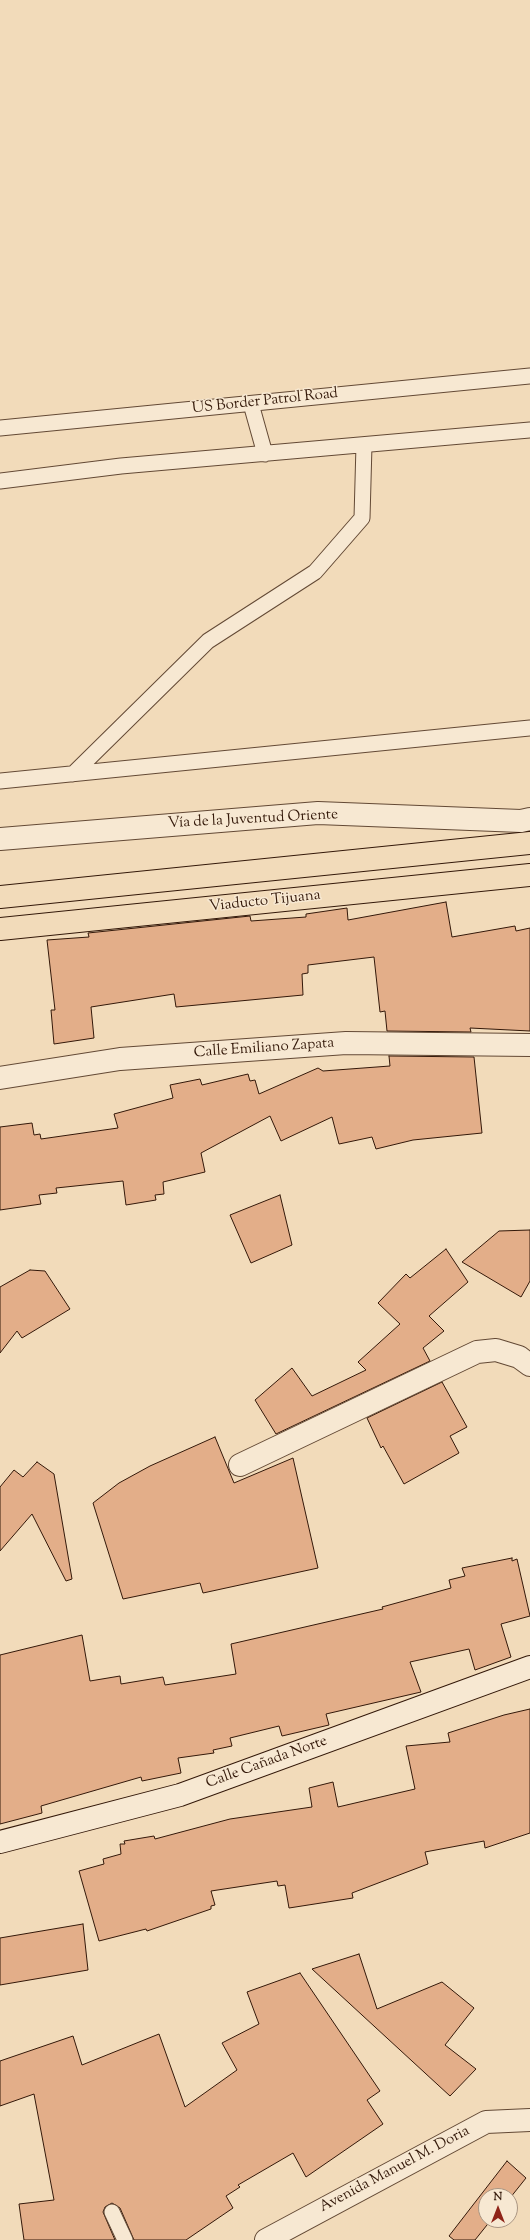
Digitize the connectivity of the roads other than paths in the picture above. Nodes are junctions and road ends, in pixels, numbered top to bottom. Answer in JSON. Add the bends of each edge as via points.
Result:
{"nodes":[{"id":1,"x":530,"y":376,"type":"edge"},
{"id":2,"x":251,"y":404,"type":"junction"},
{"id":3,"x":0,"y":428,"type":"edge"},
{"id":4,"x":530,"y":430,"type":"edge"},
{"id":5,"x":364,"y":445,"type":"junction"},
{"id":6,"x":265,"y":454,"type":"junction"},
{"id":7,"x":0,"y":481,"type":"edge"},
{"id":8,"x":530,"y":728,"type":"edge"},
{"id":9,"x":73,"y":774,"type":"junction"},
{"id":10,"x":0,"y":781,"type":"edge"},
{"id":11,"x":530,"y":819,"type":"edge"},
{"id":12,"x":0,"y":839,"type":"edge"},
{"id":13,"x":530,"y":843,"type":"edge"},
{"id":14,"x":530,"y":875,"type":"edge"},
{"id":15,"x":0,"y":897,"type":"edge"},
{"id":16,"x":0,"y":929,"type":"edge"},
{"id":17,"x":530,"y":1045,"type":"edge"},
{"id":18,"x":0,"y":1078,"type":"edge"},
{"id":19,"x":530,"y":1364,"type":"edge"},
{"id":20,"x":240,"y":1465,"type":"dead end"},
{"id":21,"x":530,"y":1667,"type":"edge"},
{"id":22,"x":0,"y":1842,"type":"edge"},
{"id":23,"x":530,"y":2120,"type":"edge"},
{"id":24,"x":112,"y":2212,"type":"dead end"},
{"id":25,"x":125,"y":2240,"type":"edge"},
{"id":26,"x":266,"y":2240,"type":"edge"}],
"edges":[{"from":1,"to":2,"type":"lane","name":"US Border Patrol Road"},
{"from":2,"to":3,"type":"lane","name":"US Border Patrol Road"},
{"from":2,"to":6,"type":"lane"},
{"from":4,"to":5,"type":"lane"},
{"from":5,"to":6,"type":"lane"},
{"from":5,"to":9,"type":"lane","via":[[362,518],[315,572],[208,641]]},
{"from":6,"to":7,"type":"lane","via":[[121,466]]},
{"from":8,"to":9,"type":"lane"},
{"from":9,"to":10,"type":"lane"},
{"from":11,"to":12,"type":"street","name":"Vía de la Juventud Oriente","via":[[521,821],[318,813]]},
{"from":13,"to":15,"type":"highway"},
{"from":14,"to":16,"type":"highway","name":"Viaducto Tijuana"},
{"from":17,"to":18,"type":"street","name":"Calle Emiliano Zapata","via":[[346,1043],[120,1059]]},
{"from":19,"to":20,"type":"street","via":[[519,1357],[496,1350],[478,1352]]},
{"from":21,"to":22,"type":"street","name":"Calle Cañada Norte","via":[[180,1794]]},
{"from":23,"to":26,"type":"street","name":"Avenida Manuel M. Doria","via":[[486,2122]]},
{"from":24,"to":25,"type":"lane"}]}
